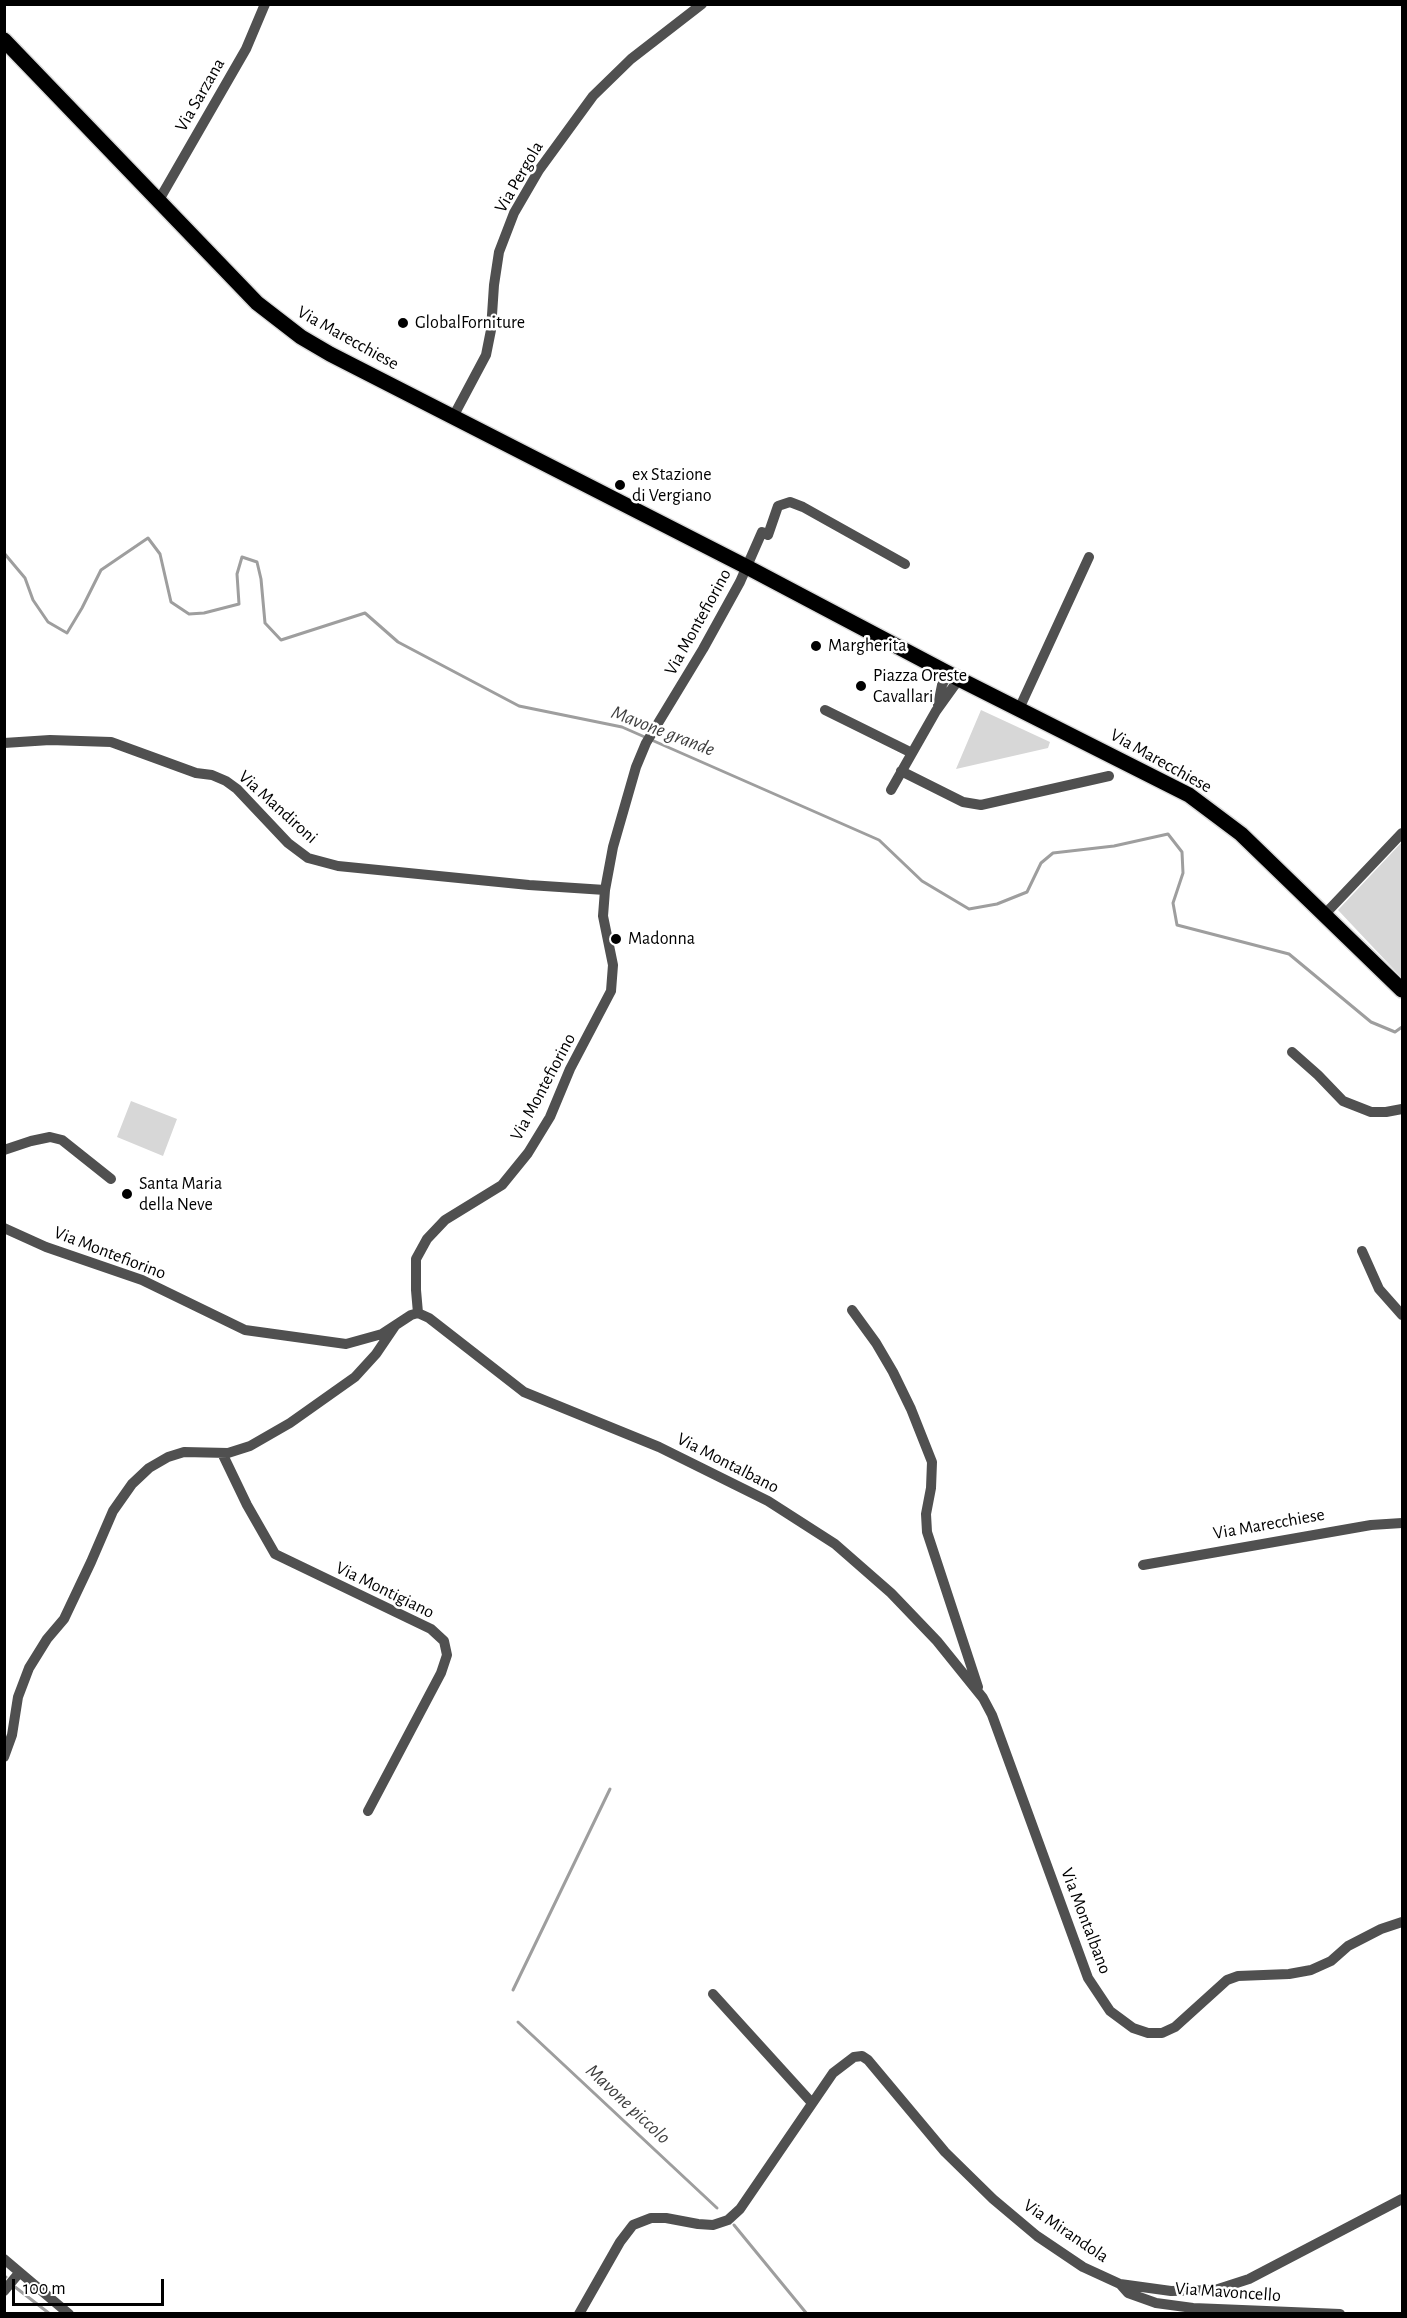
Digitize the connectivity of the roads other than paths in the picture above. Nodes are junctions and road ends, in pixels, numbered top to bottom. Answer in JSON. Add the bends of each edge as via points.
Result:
{"nodes":[{"id":1,"x":265,"y":4,"type":"edge"},
{"id":2,"x":702,"y":4,"type":"edge"},
{"id":3,"x":4,"y":40,"type":"edge"},
{"id":4,"x":159,"y":200,"type":"junction"},
{"id":5,"x":453,"y":417,"type":"junction"},
{"id":6,"x":1089,"y":557,"type":"dead end"},
{"id":7,"x":905,"y":564,"type":"dead end"},
{"id":8,"x":747,"y":567,"type":"junction"},
{"id":9,"x":954,"y":676,"type":"junction"},
{"id":10,"x":1019,"y":709,"type":"junction"},
{"id":11,"x":825,"y":710,"type":"dead end"},
{"id":12,"x":4,"y":743,"type":"edge"},
{"id":13,"x":912,"y":753,"type":"junction"},
{"id":14,"x":901,"y":771,"type":"junction"},
{"id":15,"x":1109,"y":776,"type":"dead end"},
{"id":16,"x":891,"y":790,"type":"dead end"},
{"id":17,"x":1402,"y":832,"type":"edge"},
{"id":18,"x":605,"y":890,"type":"junction"},
{"id":19,"x":1325,"y":914,"type":"junction"},
{"id":20,"x":1402,"y":990,"type":"edge"},
{"id":21,"x":1292,"y":1052,"type":"dead end"},
{"id":22,"x":1402,"y":1109,"type":"edge"},
{"id":23,"x":4,"y":1150,"type":"edge"},
{"id":24,"x":111,"y":1179,"type":"dead end"},
{"id":25,"x":4,"y":1228,"type":"edge"},
{"id":26,"x":1362,"y":1251,"type":"dead end"},
{"id":27,"x":852,"y":1310,"type":"dead end"},
{"id":28,"x":418,"y":1313,"type":"junction"},
{"id":29,"x":1402,"y":1315,"type":"edge"},
{"id":30,"x":395,"y":1326,"type":"junction"},
{"id":31,"x":222,"y":1453,"type":"junction"},
{"id":32,"x":1402,"y":1523,"type":"edge"},
{"id":33,"x":1143,"y":1565,"type":"dead end"},
{"id":34,"x":982,"y":1698,"type":"junction"},
{"id":35,"x":4,"y":1757,"type":"edge"},
{"id":36,"x":368,"y":1811,"type":"dead end"},
{"id":37,"x":1402,"y":1922,"type":"edge"},
{"id":38,"x":713,"y":1994,"type":"dead end"},
{"id":39,"x":812,"y":2103,"type":"junction"},
{"id":40,"x":1402,"y":2199,"type":"edge"},
{"id":41,"x":4,"y":2259,"type":"edge"},
{"id":42,"x":19,"y":2273,"type":"junction"},
{"id":43,"x":1120,"y":2284,"type":"junction"},
{"id":44,"x":4,"y":2291,"type":"edge"},
{"id":45,"x":69,"y":2313,"type":"edge"},
{"id":46,"x":579,"y":2313,"type":"edge"},
{"id":47,"x":1340,"y":2313,"type":"edge"}],
"edges":[{"from":1,"to":4,"type":"street","name":"Via Sarzana","via":[[246,49]]},
{"from":2,"to":5,"type":"street","name":"Via Pergola","via":[[631,59],[593,96],[539,170],[514,213],[500,252],[486,355]]},
{"from":3,"to":4,"type":"main road","name":"Via Marecchiese"},
{"from":4,"to":5,"type":"main road","name":"Via Marecchiese","via":[[276,319],[330,354]]},
{"from":5,"to":8,"type":"main road","name":"Via Marecchiese"},
{"from":6,"to":10,"type":"street"},
{"from":7,"to":8,"type":"street","via":[[790,502],[778,506],[768,535],[762,532]]},
{"from":8,"to":9,"type":"main road","name":"Via Marecchiese"},
{"from":8,"to":18,"type":"street","name":"Via Montefiorino","via":[[646,743],[626,798]]},
{"from":9,"to":10,"type":"main road","name":"Via Marecchiese"},
{"from":9,"to":13,"type":"street"},
{"from":10,"to":19,"type":"main road","name":"Via Marecchiese","via":[[1189,795],[1241,834]]},
{"from":11,"to":13,"type":"street"},
{"from":12,"to":18,"type":"street","name":"Via Mandironi","via":[[111,742],[219,778],[237,789],[294,848],[308,858],[338,866]]},
{"from":13,"to":14,"type":"street"},
{"from":14,"to":15,"type":"street","via":[[963,802],[981,805]]},
{"from":14,"to":16,"type":"street"},
{"from":17,"to":19,"type":"street"},
{"from":18,"to":28,"type":"street","name":"Via Montefiorino","via":[[603,916],[613,965],[612,991],[528,1153],[502,1185],[445,1220],[427,1239],[416,1259]]},
{"from":19,"to":20,"type":"main road","name":"Via Marecchiese"},
{"from":21,"to":22,"type":"street","via":[[1343,1101],[1371,1112]]},
{"from":23,"to":24,"type":"street","via":[[50,1137],[62,1140]]},
{"from":25,"to":30,"type":"street","name":"Via Montefiorino","via":[[142,1280],[245,1330],[346,1344],[382,1334]]},
{"from":26,"to":29,"type":"street","via":[[1379,1289]]},
{"from":27,"to":34,"type":"street","name":"Via Montalbano","via":[[893,1372],[930,1456],[927,1532]]},
{"from":28,"to":30,"type":"street","name":"Via Montefiorino"},
{"from":28,"to":34,"type":"street","name":"Via Montalbano","via":[[524,1392],[659,1447],[803,1522],[891,1593],[937,1641]]},
{"from":30,"to":31,"type":"street","via":[[355,1377],[329,1397],[250,1446]]},
{"from":31,"to":35,"type":"street","via":[[184,1452],[168,1457],[132,1484],[113,1510],[64,1618],[29,1668],[18,1696]]},
{"from":31,"to":36,"type":"street","name":"Via Montigiano","via":[[275,1554],[431,1629],[444,1641],[447,1655],[441,1673]]},
{"from":32,"to":33,"type":"street","name":"Via Marecchiese"},
{"from":34,"to":37,"type":"street","name":"Via Montalbano","via":[[992,1715],[1088,1978],[1110,2011],[1133,2028],[1162,2033],[1175,2027],[1227,1980],[1311,1970],[1331,1961],[1348,1946]]},
{"from":38,"to":39,"type":"street"},
{"from":39,"to":43,"type":"street","name":"Via Mirandola","via":[[833,2073],[854,2057],[862,2056],[945,2152],[993,2199],[1083,2267]]},
{"from":39,"to":46,"type":"street","name":"Via Mirandola","via":[[740,2210],[713,2225],[666,2218],[651,2218],[633,2225]]},
{"from":40,"to":43,"type":"street","name":"Via Mirandola","via":[[1249,2279],[1215,2290],[1171,2291]]},
{"from":41,"to":42,"type":"street"},
{"from":42,"to":44,"type":"street"},
{"from":42,"to":45,"type":"street"},
{"from":43,"to":47,"type":"street","name":"Via Mavoncello","via":[[1128,2293],[1193,2308]]}]}
